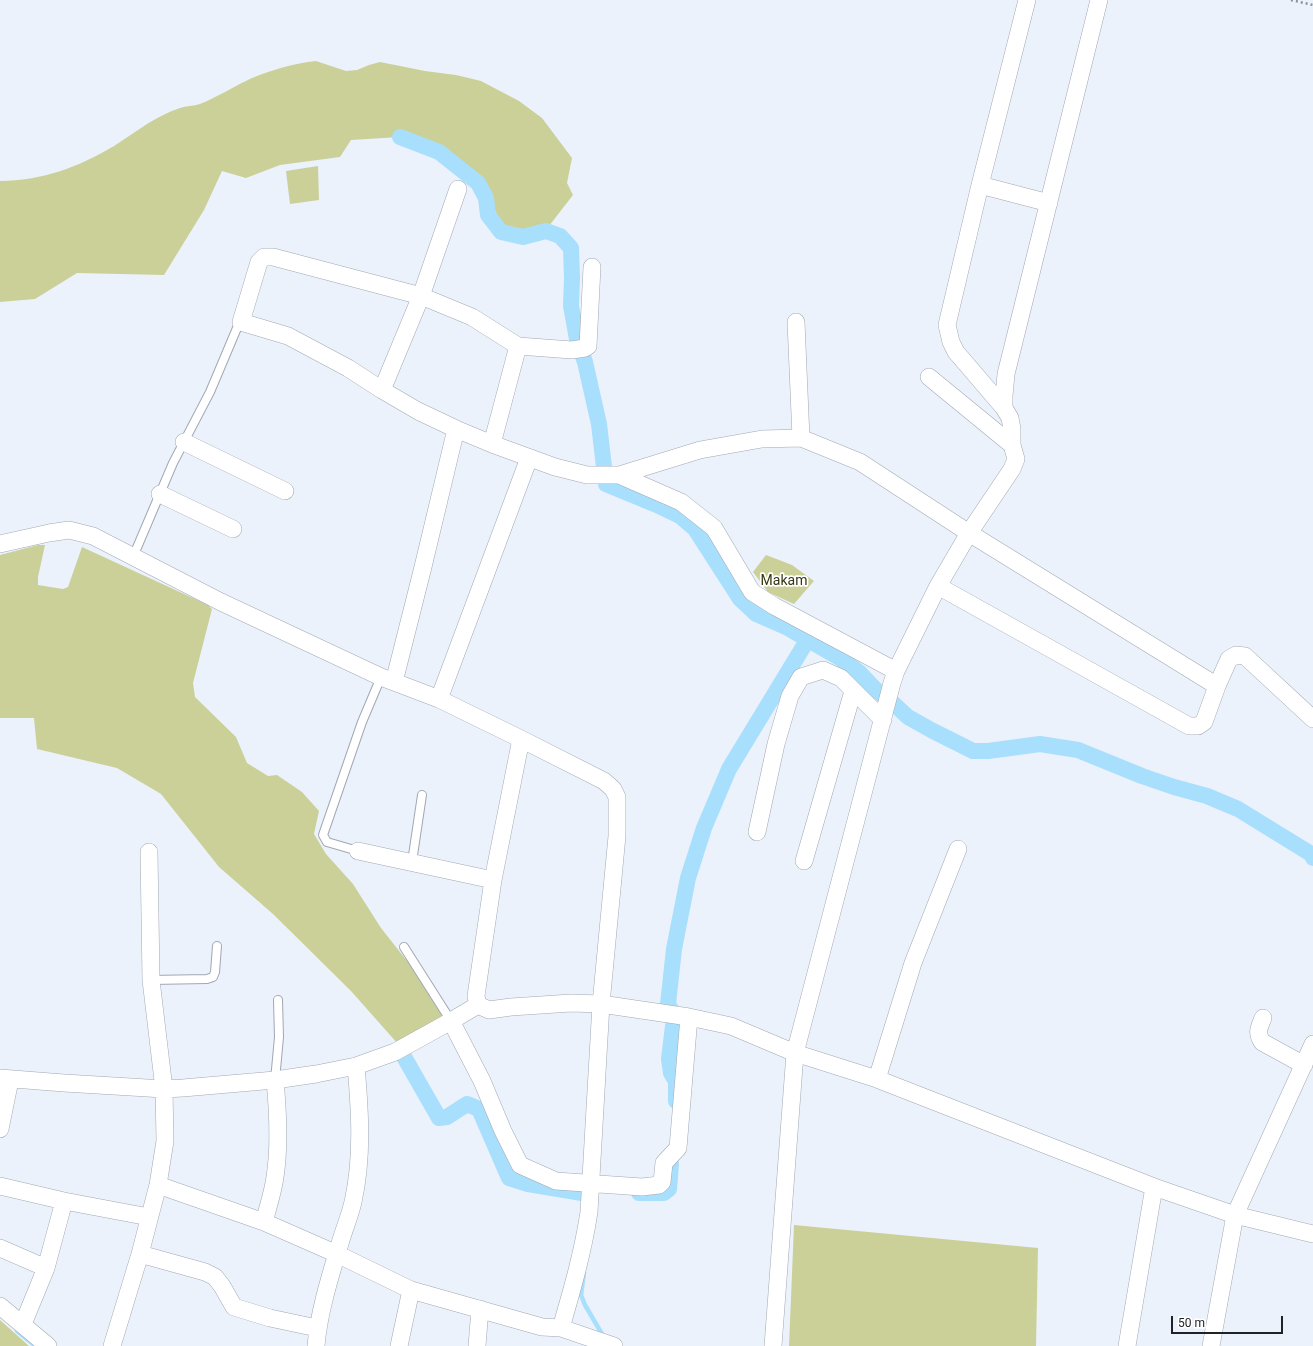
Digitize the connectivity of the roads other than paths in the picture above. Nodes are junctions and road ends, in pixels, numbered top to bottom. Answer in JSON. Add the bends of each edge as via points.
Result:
{"nodes":[{"id":1,"x":1027,"y":0,"type":"edge"},
{"id":2,"x":1099,"y":0,"type":"edge"},
{"id":3,"x":980,"y":184,"type":"junction"},
{"id":4,"x":458,"y":189,"type":"dead end"},
{"id":5,"x":1049,"y":203,"type":"junction"},
{"id":6,"x":592,"y":267,"type":"dead end"},
{"id":7,"x":421,"y":296,"type":"junction"},
{"id":8,"x":241,"y":322,"type":"junction"},
{"id":9,"x":796,"y":322,"type":"dead end"},
{"id":10,"x":518,"y":346,"type":"junction"},
{"id":11,"x":929,"y":377,"type":"dead end"},
{"id":12,"x":382,"y":390,"type":"junction"},
{"id":13,"x":1004,"y":408,"type":"junction"},
{"id":14,"x":456,"y":429,"type":"junction"},
{"id":15,"x":801,"y":438,"type":"junction"},
{"id":16,"x":184,"y":442,"type":"junction"},
{"id":17,"x":492,"y":444,"type":"junction"},
{"id":18,"x":1012,"y":445,"type":"junction"},
{"id":19,"x":528,"y":458,"type":"junction"},
{"id":20,"x":612,"y":475,"type":"junction"},
{"id":21,"x":285,"y":491,"type":"dead end"},
{"id":22,"x":160,"y":494,"type":"junction"},
{"id":23,"x":233,"y":530,"type":"dead end"},
{"id":24,"x":969,"y":533,"type":"junction"},
{"id":25,"x":0,"y":544,"type":"edge"},
{"id":26,"x":133,"y":557,"type":"junction"},
{"id":27,"x":938,"y":586,"type":"junction"},
{"id":28,"x":894,"y":677,"type":"junction"},
{"id":29,"x":387,"y":680,"type":"junction"},
{"id":30,"x":1217,"y":686,"type":"junction"},
{"id":31,"x":853,"y":690,"type":"junction"},
{"id":32,"x":438,"y":699,"type":"junction"},
{"id":33,"x":885,"y":712,"type":"junction"},
{"id":34,"x":1313,"y":719,"type":"edge"},
{"id":35,"x":521,"y":739,"type":"junction"},
{"id":36,"x":422,"y":795,"type":"dead end"},
{"id":37,"x":757,"y":832,"type":"dead end"},
{"id":38,"x":958,"y":848,"type":"dead end"},
{"id":39,"x":358,"y":851,"type":"joint"},
{"id":40,"x":149,"y":852,"type":"dead end"},
{"id":41,"x":804,"y":861,"type":"dead end"},
{"id":42,"x":412,"y":862,"type":"junction"},
{"id":43,"x":493,"y":880,"type":"junction"},
{"id":44,"x":217,"y":946,"type":"dead end"},
{"id":45,"x":404,"y":947,"type":"dead end"},
{"id":46,"x":151,"y":980,"type":"junction"},
{"id":47,"x":278,"y":1000,"type":"dead end"},
{"id":48,"x":601,"y":1004,"type":"junction"},
{"id":49,"x":478,"y":1005,"type":"junction"},
{"id":50,"x":689,"y":1017,"type":"junction"},
{"id":51,"x":1263,"y":1018,"type":"dead end"},
{"id":52,"x":451,"y":1021,"type":"junction"},
{"id":53,"x":1313,"y":1044,"type":"edge"},
{"id":54,"x":795,"y":1053,"type":"junction"},
{"id":55,"x":1304,"y":1065,"type":"junction"},
{"id":56,"x":356,"y":1066,"type":"junction"},
{"id":57,"x":5,"y":1079,"type":"edge"},
{"id":58,"x":877,"y":1079,"type":"junction"},
{"id":59,"x":275,"y":1080,"type":"junction"},
{"id":60,"x":164,"y":1089,"type":"junction"},
{"id":61,"x":0,"y":1129,"type":"edge"},
{"id":62,"x":592,"y":1184,"type":"junction"},
{"id":63,"x":158,"y":1185,"type":"junction"},
{"id":64,"x":0,"y":1186,"type":"edge"},
{"id":65,"x":1154,"y":1187,"type":"junction"},
{"id":66,"x":64,"y":1201,"type":"junction"},
{"id":67,"x":1235,"y":1215,"type":"junction"},
{"id":68,"x":149,"y":1216,"type":"junction"},
{"id":69,"x":264,"y":1222,"type":"junction"},
{"id":70,"x":1313,"y":1234,"type":"edge"},
{"id":71,"x":0,"y":1248,"type":"edge"},
{"id":72,"x":140,"y":1254,"type":"junction"},
{"id":73,"x":337,"y":1254,"type":"junction"},
{"id":74,"x":46,"y":1268,"type":"junction"},
{"id":75,"x":411,"y":1290,"type":"junction"},
{"id":76,"x":0,"y":1306,"type":"edge"},
{"id":77,"x":480,"y":1309,"type":"junction"},
{"id":78,"x":23,"y":1324,"type":"junction"},
{"id":79,"x":317,"y":1328,"type":"junction"},
{"id":80,"x":561,"y":1328,"type":"junction"},
{"id":81,"x":48,"y":1346,"type":"edge"},
{"id":82,"x":112,"y":1346,"type":"edge"},
{"id":83,"x":316,"y":1346,"type":"edge"},
{"id":84,"x":399,"y":1346,"type":"edge"},
{"id":85,"x":477,"y":1346,"type":"edge"},
{"id":86,"x":614,"y":1346,"type":"edge"},
{"id":87,"x":773,"y":1346,"type":"edge"},
{"id":88,"x":1127,"y":1346,"type":"edge"},
{"id":89,"x":1211,"y":1346,"type":"edge"}],
"edges":[{"from":1,"to":3,"type":"street"},
{"from":2,"to":5,"type":"street"},
{"from":3,"to":5,"type":"street"},
{"from":3,"to":13,"type":"street","via":[[947,325],[956,352]]},
{"from":4,"to":7,"type":"street"},
{"from":5,"to":13,"type":"street","via":[[1006,374]]},
{"from":6,"to":10,"type":"street","via":[[588,346],[579,349]]},
{"from":7,"to":8,"type":"street","via":[[273,257],[264,257],[259,262]]},
{"from":7,"to":10,"type":"street","via":[[472,317]]},
{"from":7,"to":12,"type":"street"},
{"from":8,"to":12,"type":"street","via":[[288,336],[348,368]]},
{"from":8,"to":16,"type":"lane","via":[[210,392]]},
{"from":9,"to":15,"type":"street"},
{"from":10,"to":17,"type":"street"},
{"from":11,"to":18,"type":"street"},
{"from":12,"to":14,"type":"street"},
{"from":13,"to":18,"type":"street","via":[[1010,418]]},
{"from":14,"to":17,"type":"street"},
{"from":14,"to":29,"type":"street","via":[[424,567]]},
{"from":15,"to":20,"type":"street","via":[[762,439],[700,450]]},
{"from":15,"to":24,"type":"street","via":[[860,462]]},
{"from":16,"to":21,"type":"street"},
{"from":16,"to":22,"type":"lane"},
{"from":17,"to":19,"type":"street"},
{"from":18,"to":24,"type":"street","via":[[1016,459],[1012,469]]},
{"from":19,"to":20,"type":"street","via":[[572,472]]},
{"from":19,"to":32,"type":"street"},
{"from":20,"to":28,"type":"street","via":[[681,502],[714,528],[752,592]]},
{"from":22,"to":23,"type":"street"},
{"from":22,"to":26,"type":"lane"},
{"from":24,"to":27,"type":"street"},
{"from":24,"to":30,"type":"street"},
{"from":25,"to":26,"type":"street","via":[[69,530],[93,536]]},
{"from":26,"to":29,"type":"street","via":[[221,602]]},
{"from":27,"to":28,"type":"street"},
{"from":27,"to":30,"type":"street","via":[[1188,726],[1198,726],[1204,722]]},
{"from":28,"to":33,"type":"street"},
{"from":29,"to":32,"type":"street"},
{"from":29,"to":39,"type":"lane","via":[[362,722],[323,835],[327,842]]},
{"from":30,"to":34,"type":"street","via":[[1229,659],[1236,655],[1245,656]]},
{"from":31,"to":33,"type":"street"},
{"from":31,"to":37,"type":"street","via":[[841,678],[823,670],[801,677],[790,696],[776,744]]},
{"from":31,"to":41,"type":"street"},
{"from":32,"to":35,"type":"street"},
{"from":33,"to":54,"type":"street"},
{"from":35,"to":43,"type":"street"},
{"from":35,"to":48,"type":"street","via":[[604,782],[613,789],[617,797],[616,852]]},
{"from":36,"to":42,"type":"lane"},
{"from":38,"to":58,"type":"street","via":[[913,963]]},
{"from":39,"to":42,"type":"street"},
{"from":40,"to":46,"type":"street"},
{"from":42,"to":43,"type":"street"},
{"from":43,"to":49,"type":"street","via":[[476,996]]},
{"from":44,"to":46,"type":"lane","via":[[213,977]]},
{"from":45,"to":52,"type":"lane"},
{"from":46,"to":60,"type":"street"},
{"from":47,"to":59,"type":"lane","via":[[279,1037]]},
{"from":48,"to":49,"type":"street","via":[[571,1003],[489,1010]]},
{"from":48,"to":50,"type":"street"},
{"from":48,"to":62,"type":"street"},
{"from":49,"to":52,"type":"street"},
{"from":50,"to":54,"type":"street","via":[[731,1026]]},
{"from":50,"to":62,"type":"street","via":[[678,1148],[664,1163],[662,1182],[659,1185],[642,1187]]},
{"from":51,"to":55,"type":"street","via":[[1258,1030],[1262,1042]]},
{"from":52,"to":56,"type":"street","via":[[396,1052]]},
{"from":52,"to":62,"type":"street","via":[[482,1081],[520,1165],[556,1181]]},
{"from":53,"to":55,"type":"street"},
{"from":54,"to":58,"type":"street"},
{"from":54,"to":87,"type":"street"},
{"from":55,"to":67,"type":"street"},
{"from":56,"to":59,"type":"street"},
{"from":56,"to":73,"type":"street","via":[[360,1109],[360,1155],[353,1202]]},
{"from":57,"to":60,"type":"street"},
{"from":57,"to":61,"type":"street"},
{"from":58,"to":65,"type":"street"},
{"from":59,"to":60,"type":"street"},
{"from":59,"to":69,"type":"street","via":[[278,1125],[275,1178]]},
{"from":60,"to":63,"type":"street","via":[[165,1141]]},
{"from":62,"to":80,"type":"street","via":[[586,1237]]},
{"from":63,"to":68,"type":"street"},
{"from":63,"to":69,"type":"street"},
{"from":64,"to":66,"type":"street"},
{"from":65,"to":67,"type":"street"},
{"from":65,"to":88,"type":"street"},
{"from":66,"to":68,"type":"street"},
{"from":66,"to":74,"type":"street"},
{"from":67,"to":70,"type":"street"},
{"from":67,"to":89,"type":"street"},
{"from":68,"to":72,"type":"street"},
{"from":69,"to":73,"type":"street"},
{"from":71,"to":74,"type":"street"},
{"from":72,"to":79,"type":"street","via":[[215,1277],[234,1307]]},
{"from":72,"to":82,"type":"street"},
{"from":73,"to":75,"type":"street"},
{"from":73,"to":79,"type":"street"},
{"from":74,"to":78,"type":"street"},
{"from":75,"to":77,"type":"street"},
{"from":75,"to":84,"type":"street"},
{"from":76,"to":78,"type":"street"},
{"from":77,"to":80,"type":"street","via":[[542,1327]]},
{"from":77,"to":85,"type":"street"},
{"from":78,"to":81,"type":"street"},
{"from":79,"to":83,"type":"street"},
{"from":80,"to":86,"type":"street"}]}
